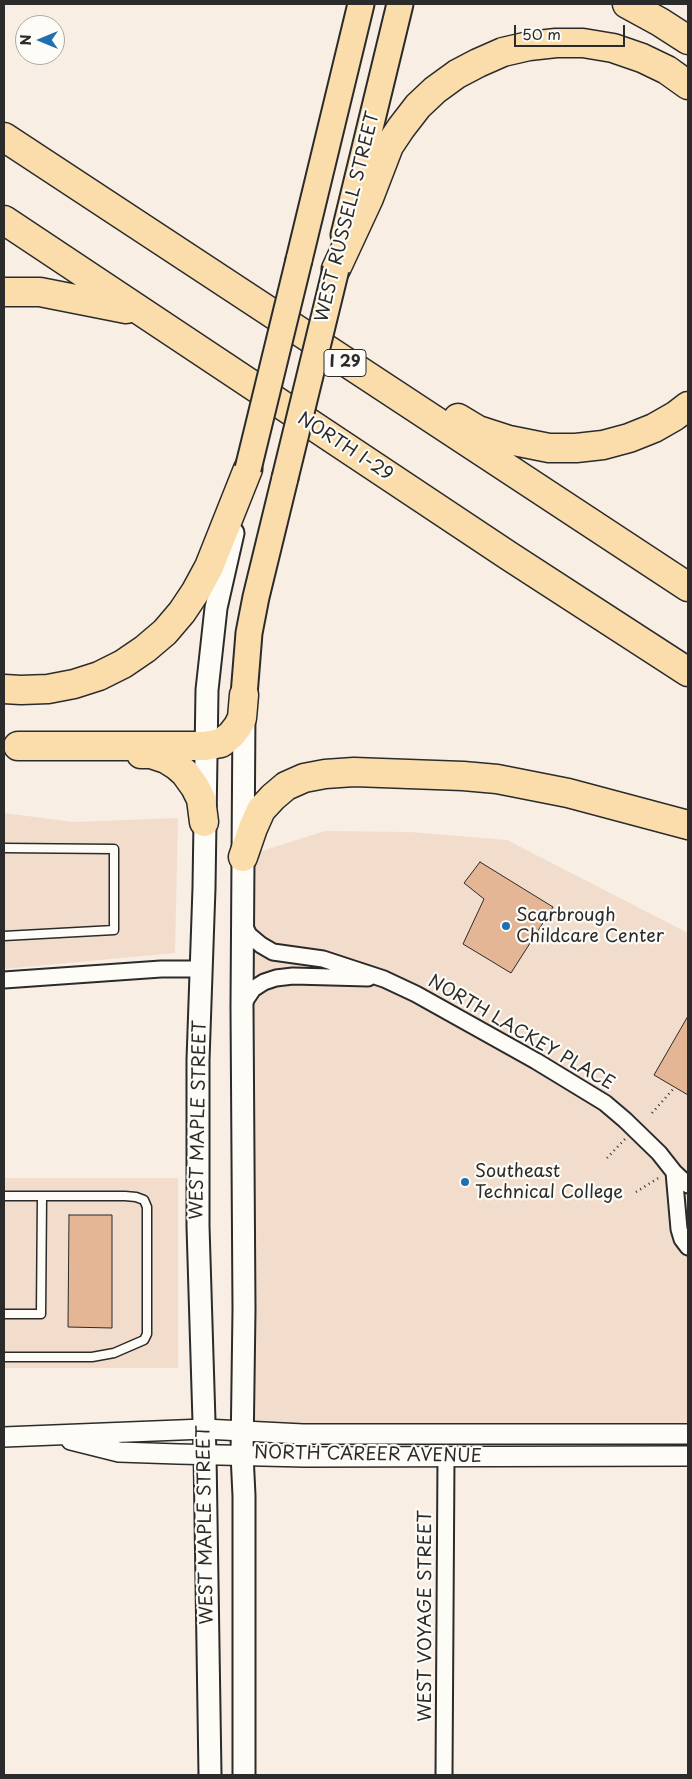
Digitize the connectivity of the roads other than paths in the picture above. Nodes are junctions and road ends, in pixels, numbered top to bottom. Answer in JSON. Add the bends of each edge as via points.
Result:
{"nodes":[{"id":1,"x":361,"y":4,"type":"edge"},
{"id":2,"x":400,"y":4,"type":"edge"},
{"id":3,"x":628,"y":5,"type":"edge"},
{"id":4,"x":688,"y":40,"type":"edge"},
{"id":5,"x":688,"y":84,"type":"edge"},
{"id":6,"x":4,"y":137,"type":"edge"},
{"id":7,"x":4,"y":220,"type":"edge"},
{"id":8,"x":336,"y":269,"type":"junction"},
{"id":9,"x":4,"y":292,"type":"edge"},
{"id":10,"x":141,"y":313,"type":"junction"},
{"id":11,"x":348,"y":364,"type":"junction"},
{"id":12,"x":688,"y":406,"type":"edge"},
{"id":13,"x":248,"y":469,"type":"junction"},
{"id":14,"x":688,"y":587,"type":"edge"},
{"id":15,"x":688,"y":672,"type":"edge"},
{"id":16,"x":4,"y":689,"type":"edge"},
{"id":17,"x":244,"y":695,"type":"junction"},
{"id":18,"x":11,"y":745,"type":"edge"},
{"id":19,"x":205,"y":746,"type":"junction"},
{"id":20,"x":204,"y":822,"type":"junction"},
{"id":21,"x":688,"y":825,"type":"edge"},
{"id":22,"x":4,"y":848,"type":"edge"},
{"id":23,"x":243,"y":857,"type":"junction"},
{"id":24,"x":242,"y":922,"type":"junction"},
{"id":25,"x":4,"y":936,"type":"edge"},
{"id":26,"x":202,"y":969,"type":"junction"},
{"id":27,"x":384,"y":979,"type":"junction"},
{"id":28,"x":4,"y":980,"type":"edge"},
{"id":29,"x":242,"y":1006,"type":"junction"},
{"id":30,"x":667,"y":1174,"type":"junction"},
{"id":31,"x":688,"y":1185,"type":"edge"},
{"id":32,"x":4,"y":1196,"type":"edge"},
{"id":33,"x":42,"y":1196,"type":"junction"},
{"id":34,"x":688,"y":1247,"type":"edge"},
{"id":35,"x":4,"y":1314,"type":"edge"},
{"id":36,"x":4,"y":1357,"type":"edge"},
{"id":37,"x":204,"y":1429,"type":"junction"},
{"id":38,"x":242,"y":1430,"type":"junction"},
{"id":39,"x":688,"y":1434,"type":"edge"},
{"id":40,"x":50,"y":1435,"type":"junction"},
{"id":41,"x":4,"y":1437,"type":"edge"},
{"id":42,"x":205,"y":1454,"type":"junction"},
{"id":43,"x":242,"y":1454,"type":"junction"},
{"id":44,"x":688,"y":1456,"type":"edge"},
{"id":45,"x":446,"y":1457,"type":"junction"},
{"id":46,"x":210,"y":1775,"type":"edge"},
{"id":47,"x":244,"y":1775,"type":"edge"},
{"id":48,"x":444,"y":1775,"type":"edge"}],
"edges":[{"from":1,"to":13,"type":"highway","name":"WEST RUSSELL STREET","bridge":true},
{"from":2,"to":8,"type":"highway","name":"WEST RUSSELL STREET"},
{"from":3,"to":4,"type":"highway"},
{"from":5,"to":8,"type":"highway","via":[[642,58],[614,48],[584,44],[556,43],[503,52],[457,74],[418,106],[389,146]]},
{"from":6,"to":11,"type":"highway","number":"I 29"},
{"from":7,"to":10,"type":"highway","name":"NORTH I-29"},
{"from":8,"to":17,"type":"highway","name":"WEST RUSSELL STREET","bridge":true,"via":[[253,615]]},
{"from":9,"to":10,"type":"highway","via":[[40,292]]},
{"from":10,"to":15,"type":"highway","name":"NORTH I-29"},
{"from":11,"to":12,"type":"highway","via":[[400,380],[478,430],[549,448],[603,445],[629,438],[654,428]]},
{"from":11,"to":14,"type":"highway","number":"I 29"},
{"from":13,"to":16,"type":"highway","via":[[196,591],[165,632],[145,650],[99,676],[48,689]]},
{"from":13,"to":19,"type":"main road","name":"WEST MAPLE STREET","via":[[214,618],[206,690]]},
{"from":17,"to":19,"type":"highway","via":[[242,718],[235,730],[221,743]]},
{"from":17,"to":23,"type":"main road","name":"WEST MAPLE STREET"},
{"from":18,"to":19,"type":"highway"},
{"from":18,"to":20,"type":"highway","via":[[152,754],[166,759],[195,786],[201,799]]},
{"from":19,"to":20,"type":"main road","name":"WEST MAPLE STREET"},
{"from":20,"to":26,"type":"main road","name":"WEST MAPLE STREET"},
{"from":21,"to":23,"type":"highway","via":[[568,792],[497,779],[354,772],[325,774],[304,778],[272,797],[261,810]]},
{"from":22,"to":25,"type":"lane","via":[[114,849],[114,930]]},
{"from":23,"to":24,"type":"main road","name":"WEST MAPLE STREET"},
{"from":24,"to":27,"type":"street","name":"NORTH LACKEY PLACE","via":[[250,935],[273,952],[323,959]]},
{"from":24,"to":29,"type":"main road","name":"WEST MAPLE STREET"},
{"from":26,"to":28,"type":"street"},
{"from":26,"to":37,"type":"main road","name":"WEST MAPLE STREET","via":[[198,1181]]},
{"from":27,"to":29,"type":"street","name":"NORTH LACKEY PLACE","via":[[336,976],[276,978],[253,989]]},
{"from":27,"to":30,"type":"street","name":"NORTH LACKEY PLACE","via":[[528,1056],[605,1103],[659,1153]]},
{"from":29,"to":38,"type":"main road","name":"WEST MAPLE STREET"},
{"from":30,"to":31,"type":"street","name":"NORTH LACKEY PLACE"},
{"from":30,"to":34,"type":"street","via":[[679,1229]]},
{"from":32,"to":33,"type":"lane"},
{"from":33,"to":35,"type":"lane","via":[[41,1314]]},
{"from":33,"to":36,"type":"lane","via":[[125,1196],[144,1200],[147,1206],[147,1334],[144,1340],[114,1353],[92,1357]]},
{"from":37,"to":38,"type":"street","name":"NORTH CAREER AVENUE"},
{"from":37,"to":40,"type":"street","name":"NORTH CAREER AVENUE"},
{"from":37,"to":42,"type":"main road","name":"WEST MAPLE STREET"},
{"from":38,"to":39,"type":"street","name":"NORTH CAREER AVENUE","via":[[302,1434]]},
{"from":38,"to":43,"type":"main road","name":"WEST MAPLE STREET"},
{"from":40,"to":41,"type":"street","name":"NORTH CAREER AVENUE"},
{"from":40,"to":42,"type":"street","name":"NORTH CAREER AVENUE","via":[[119,1452]]},
{"from":42,"to":43,"type":"street","name":"NORTH CAREER AVENUE"},
{"from":42,"to":46,"type":"main road","name":"WEST MAPLE STREET"},
{"from":43,"to":45,"type":"street","name":"NORTH CAREER AVENUE"},
{"from":43,"to":47,"type":"main road","name":"WEST MAPLE STREET"},
{"from":44,"to":45,"type":"street","name":"NORTH CAREER AVENUE"},
{"from":45,"to":48,"type":"street","name":"WEST VOYAGE STREET"}]}
